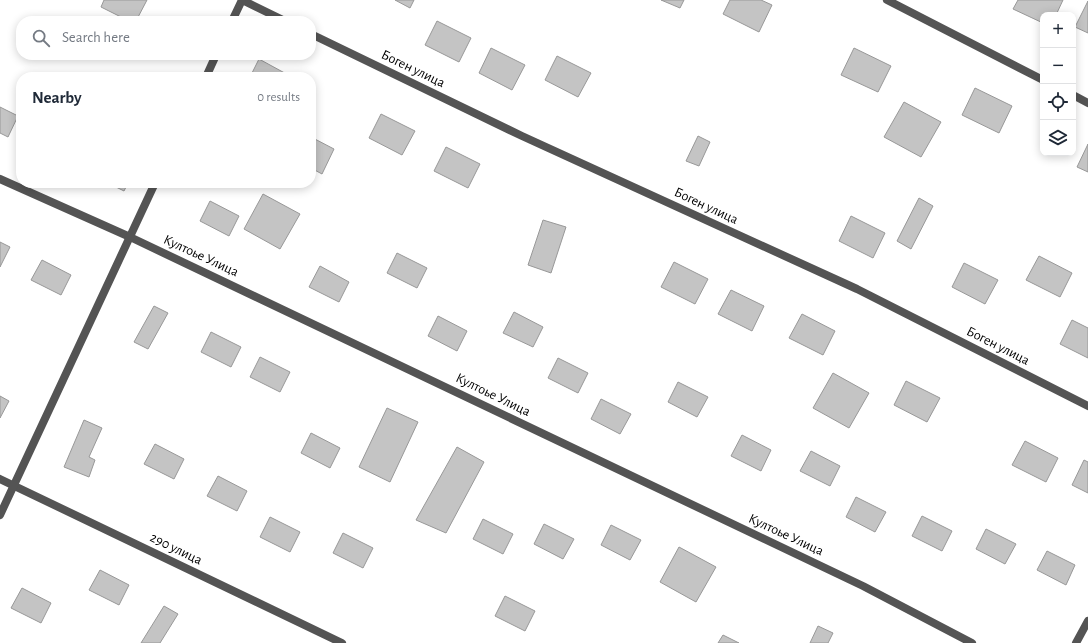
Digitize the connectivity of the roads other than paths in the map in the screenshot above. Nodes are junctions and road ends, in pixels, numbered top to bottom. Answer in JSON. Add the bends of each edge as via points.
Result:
{"nodes":[{"id":1,"x":242,"y":0,"type":"edge"},
{"id":2,"x":887,"y":0,"type":"edge"},
{"id":3,"x":234,"y":16,"type":"edge"},
{"id":4,"x":275,"y":16,"type":"edge"},
{"id":5,"x":316,"y":36,"type":"edge"},
{"id":6,"x":214,"y":60,"type":"edge"},
{"id":7,"x":208,"y":72,"type":"edge"},
{"id":8,"x":1040,"y":78,"type":"edge"},
{"id":9,"x":1076,"y":97,"type":"edge"},
{"id":10,"x":1088,"y":103,"type":"edge"},
{"id":11,"x":0,"y":179,"type":"edge"},
{"id":12,"x":16,"y":186,"type":"edge"},
{"id":13,"x":20,"y":188,"type":"edge"},
{"id":14,"x":153,"y":188,"type":"edge"},
{"id":15,"x":130,"y":237,"type":"junction"},
{"id":16,"x":1088,"y":406,"type":"edge"},
{"id":17,"x":0,"y":479,"type":"edge"},
{"id":18,"x":14,"y":486,"type":"junction"},
{"id":19,"x":0,"y":516,"type":"edge"},
{"id":20,"x":1088,"y":620,"type":"edge"},
{"id":21,"x":342,"y":643,"type":"edge"},
{"id":22,"x":972,"y":643,"type":"edge"},
{"id":23,"x":1076,"y":643,"type":"edge"}],
"edges":[{"from":1,"to":3,"type":"street"},
{"from":1,"to":4,"type":"street"},
{"from":2,"to":8,"type":"street"},
{"from":5,"to":16,"type":"street","name":"Боген улица","via":[[522,136],[857,289]]},
{"from":6,"to":7,"type":"street"},
{"from":9,"to":10,"type":"street"},
{"from":11,"to":12,"type":"street","name":"Култоье Улица"},
{"from":13,"to":15,"type":"street","name":"Култоье Улица"},
{"from":14,"to":15,"type":"street"},
{"from":15,"to":18,"type":"street"},
{"from":15,"to":22,"type":"street","name":"Култоье Улица","via":[[856,582]]},
{"from":17,"to":18,"type":"street","name":"290 улица"},
{"from":18,"to":19,"type":"street"},
{"from":18,"to":21,"type":"street","name":"290 улица"},
{"from":20,"to":23,"type":"street"}]}
